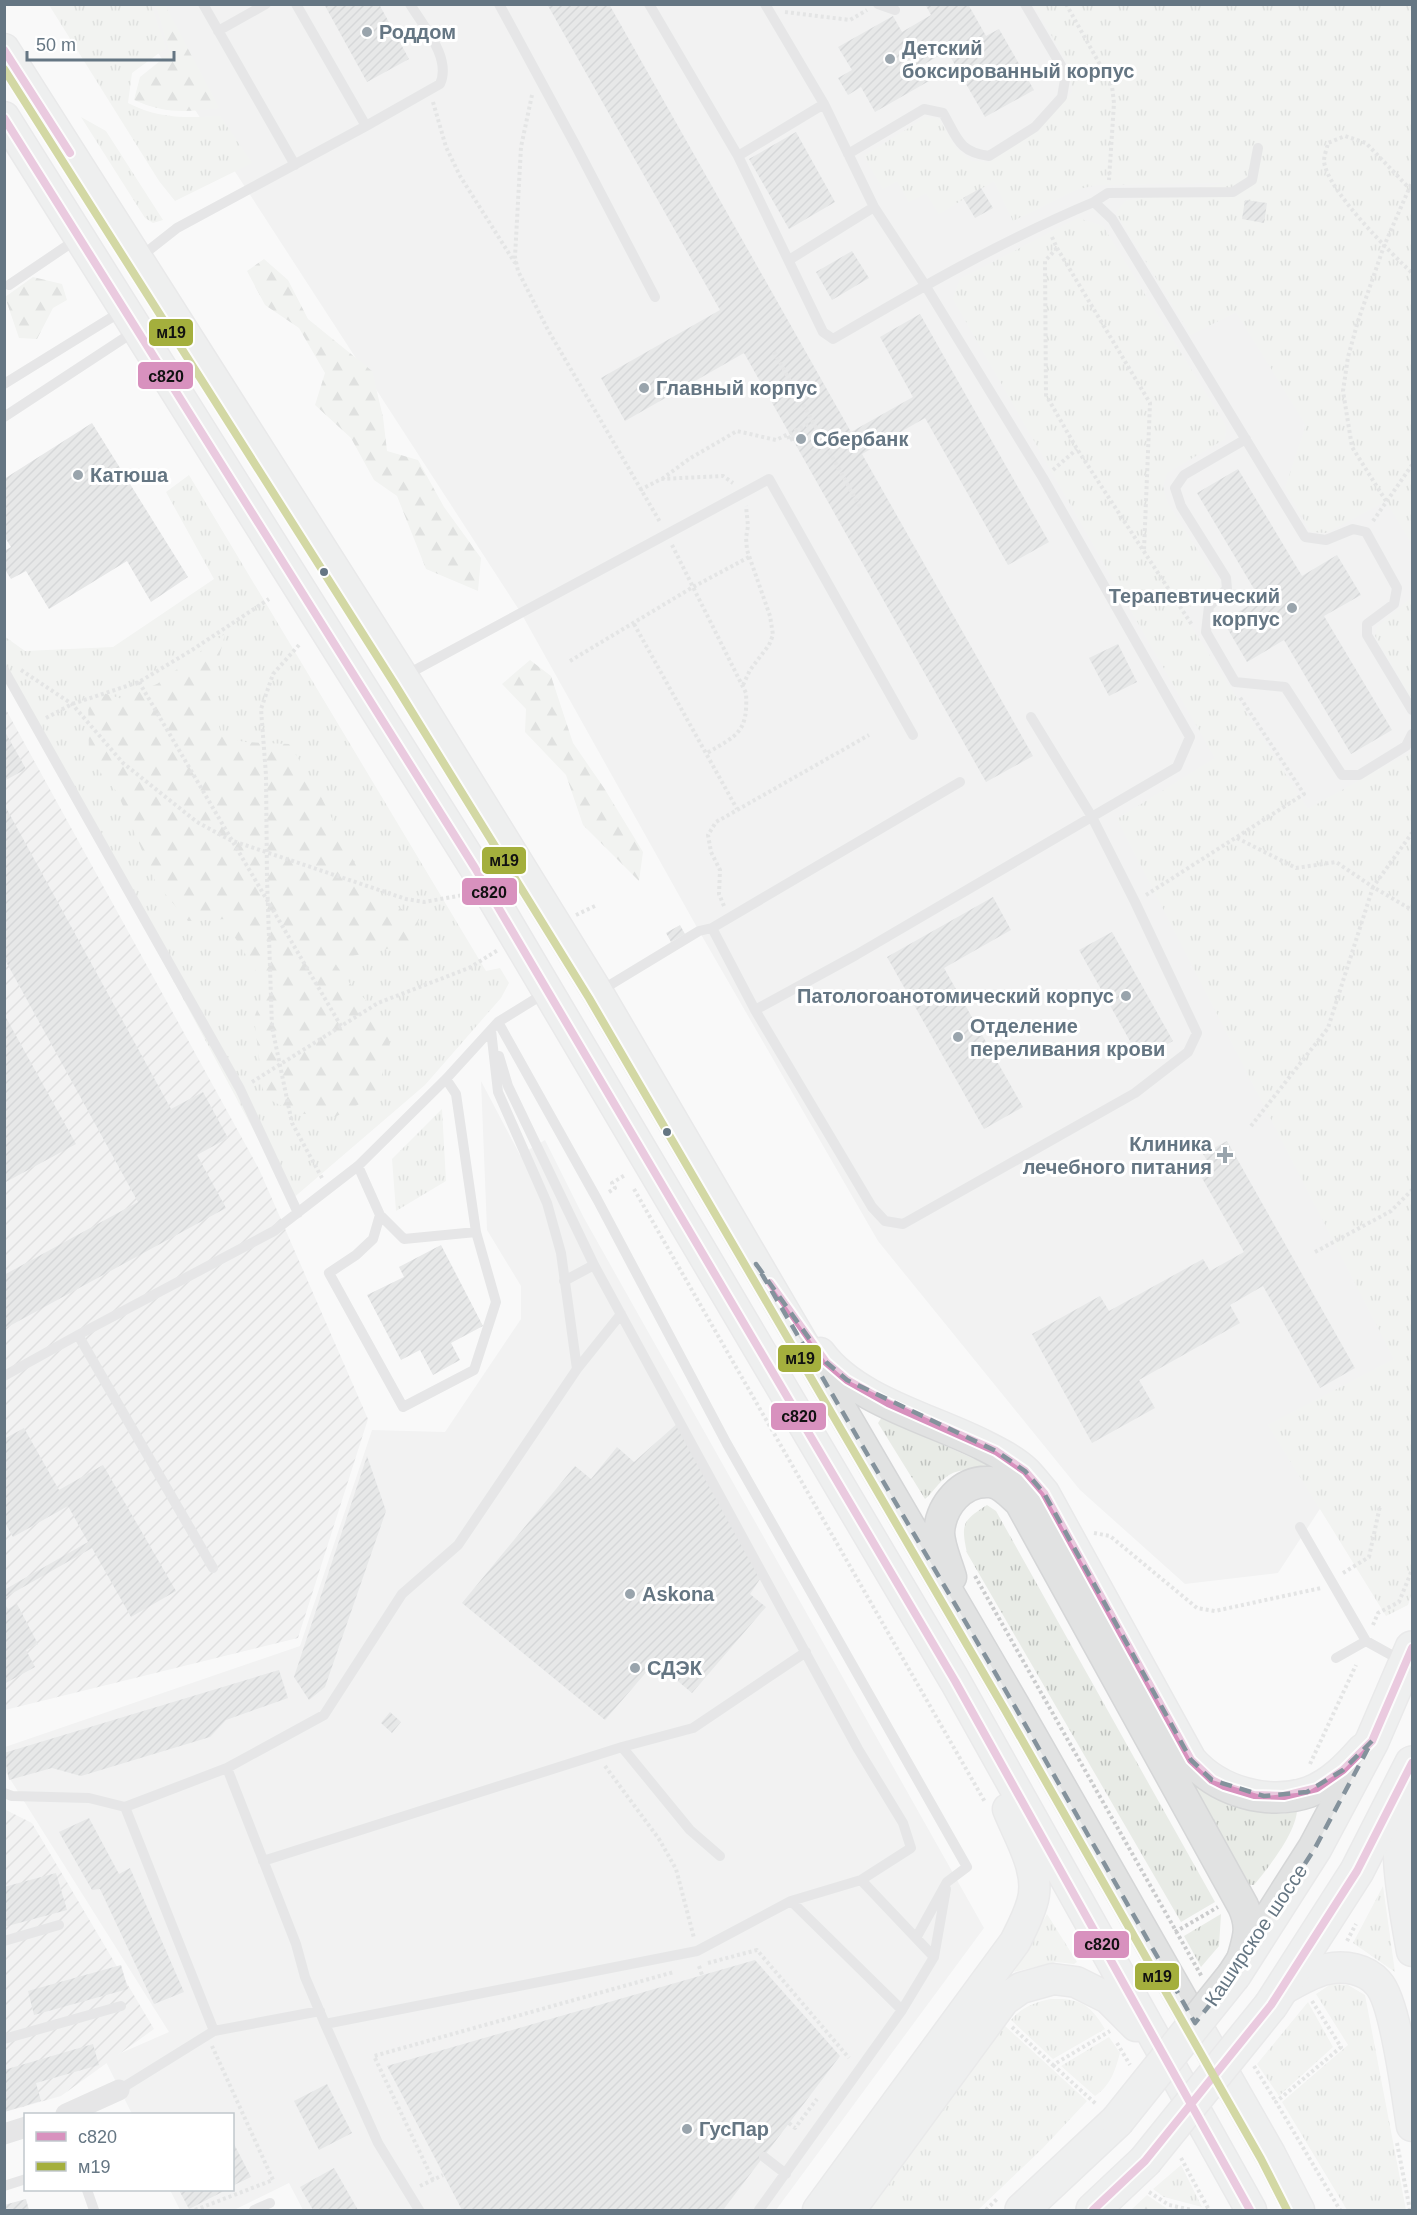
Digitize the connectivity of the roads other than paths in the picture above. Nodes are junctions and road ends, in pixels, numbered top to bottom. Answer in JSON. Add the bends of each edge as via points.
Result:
{"nodes":[{"id":1,"x":202,"y":4,"type":"edge"},
{"id":2,"x":266,"y":4,"type":"edge"},
{"id":3,"x":296,"y":4,"type":"edge"},
{"id":4,"x":410,"y":4,"type":"edge"},
{"id":5,"x":499,"y":4,"type":"edge"},
{"id":6,"x":649,"y":4,"type":"edge"},
{"id":7,"x":877,"y":4,"type":"edge"},
{"id":8,"x":1025,"y":4,"type":"edge"},
{"id":9,"x":766,"y":7,"type":"edge"},
{"id":10,"x":894,"y":10,"type":"dead end"},
{"id":11,"x":218,"y":32,"type":"junction"},
{"id":12,"x":6,"y":55,"type":"edge"},
{"id":13,"x":824,"y":104,"type":"junction"},
{"id":14,"x":4,"y":117,"type":"edge"},
{"id":15,"x":366,"y":126,"type":"junction"},
{"id":16,"x":1258,"y":148,"type":"dead end"},
{"id":17,"x":848,"y":154,"type":"junction"},
{"id":18,"x":738,"y":156,"type":"junction"},
{"id":19,"x":295,"y":165,"type":"junction"},
{"id":20,"x":1094,"y":202,"type":"junction"},
{"id":21,"x":874,"y":207,"type":"junction"},
{"id":22,"x":80,"y":237,"type":"junction"},
{"id":23,"x":137,"y":260,"type":"junction"},
{"id":24,"x":789,"y":260,"type":"junction"},
{"id":25,"x":9,"y":285,"type":"dead end"},
{"id":26,"x":925,"y":285,"type":"junction"},
{"id":27,"x":655,"y":297,"type":"dead end"},
{"id":28,"x":131,"y":319,"type":"junction"},
{"id":29,"x":4,"y":384,"type":"edge"},
{"id":30,"x":4,"y":417,"type":"edge"},
{"id":31,"x":1246,"y":439,"type":"junction"},
{"id":32,"x":9,"y":667,"type":"edge"},
{"id":33,"x":403,"y":677,"type":"junction"},
{"id":34,"x":1413,"y":710,"type":"edge"},
{"id":35,"x":1031,"y":717,"type":"dead end"},
{"id":36,"x":1413,"y":734,"type":"edge"},
{"id":37,"x":913,"y":735,"type":"dead end"},
{"id":38,"x":960,"y":782,"type":"dead end"},
{"id":39,"x":1092,"y":817,"type":"junction"},
{"id":40,"x":712,"y":928,"type":"junction"},
{"id":41,"x":549,"y":990,"type":"junction"},
{"id":42,"x":598,"y":993,"type":"junction"},
{"id":43,"x":755,"y":1010,"type":"junction"},
{"id":44,"x":494,"y":1026,"type":"junction"},
{"id":45,"x":446,"y":1079,"type":"junction"},
{"id":46,"x":358,"y":1166,"type":"junction"},
{"id":47,"x":298,"y":1214,"type":"junction"},
{"id":48,"x":380,"y":1215,"type":"junction"},
{"id":49,"x":476,"y":1232,"type":"junction"},
{"id":50,"x":756,"y":1264,"type":"junction"},
{"id":51,"x":594,"y":1265,"type":"junction"},
{"id":52,"x":564,"y":1281,"type":"junction"},
{"id":53,"x":621,"y":1314,"type":"junction"},
{"id":54,"x":78,"y":1335,"type":"junction"},
{"id":55,"x":577,"y":1369,"type":"junction"},
{"id":56,"x":4,"y":1376,"type":"edge"},
{"id":57,"x":1300,"y":1527,"type":"dead end"},
{"id":58,"x":213,"y":1568,"type":"dead end"},
{"id":59,"x":964,"y":1620,"type":"junction"},
{"id":60,"x":1366,"y":1641,"type":"junction"},
{"id":61,"x":806,"y":1652,"type":"junction"},
{"id":62,"x":1410,"y":1656,"type":"edge"},
{"id":63,"x":1336,"y":1658,"type":"dead end"},
{"id":64,"x":955,"y":1681,"type":"junction"},
{"id":65,"x":1372,"y":1741,"type":"junction"},
{"id":66,"x":622,"y":1747,"type":"junction"},
{"id":67,"x":1412,"y":1764,"type":"edge"},
{"id":68,"x":227,"y":1768,"type":"junction"},
{"id":69,"x":4,"y":1793,"type":"edge"},
{"id":70,"x":125,"y":1807,"type":"junction"},
{"id":71,"x":720,"y":1856,"type":"dead end"},
{"id":72,"x":263,"y":1860,"type":"junction"},
{"id":73,"x":861,"y":1880,"type":"junction"},
{"id":74,"x":947,"y":1882,"type":"junction"},
{"id":75,"x":791,"y":1901,"type":"junction"},
{"id":76,"x":59,"y":1925,"type":"dead end"},
{"id":77,"x":916,"y":1938,"type":"junction"},
{"id":78,"x":4,"y":1941,"type":"edge"},
{"id":79,"x":1413,"y":1951,"type":"edge"},
{"id":80,"x":934,"y":1957,"type":"junction"},
{"id":81,"x":1227,"y":1973,"type":"junction"},
{"id":82,"x":1287,"y":1997,"type":"junction"},
{"id":83,"x":121,"y":2006,"type":"dead end"},
{"id":84,"x":903,"y":2010,"type":"junction"},
{"id":85,"x":320,"y":2011,"type":"junction"},
{"id":86,"x":325,"y":2024,"type":"junction"},
{"id":87,"x":210,"y":2033,"type":"junction"},
{"id":88,"x":4,"y":2039,"type":"edge"},
{"id":89,"x":1165,"y":2057,"type":"junction"},
{"id":90,"x":119,"y":2090,"type":"joint"},
{"id":91,"x":70,"y":2113,"type":"edge"},
{"id":92,"x":1413,"y":2126,"type":"edge"},
{"id":93,"x":24,"y":2128,"type":"edge"},
{"id":94,"x":4,"y":2134,"type":"edge"},
{"id":95,"x":1269,"y":2154,"type":"junction"},
{"id":96,"x":764,"y":2157,"type":"dead end"},
{"id":97,"x":786,"y":2174,"type":"junction"},
{"id":98,"x":24,"y":2181,"type":"edge"},
{"id":99,"x":4,"y":2186,"type":"edge"},
{"id":100,"x":1048,"y":2186,"type":"junction"},
{"id":101,"x":87,"y":2191,"type":"edge"},
{"id":102,"x":270,"y":2203,"type":"dead end"},
{"id":103,"x":1250,"y":2209,"type":"edge"},
{"id":104,"x":94,"y":2211,"type":"edge"},
{"id":105,"x":254,"y":2211,"type":"edge"},
{"id":106,"x":419,"y":2211,"type":"edge"},
{"id":107,"x":759,"y":2211,"type":"edge"},
{"id":108,"x":818,"y":2211,"type":"edge"},
{"id":109,"x":850,"y":2211,"type":"edge"},
{"id":110,"x":1013,"y":2211,"type":"edge"},
{"id":111,"x":1022,"y":2211,"type":"edge"},
{"id":112,"x":1093,"y":2211,"type":"edge"},
{"id":113,"x":1299,"y":2211,"type":"edge"},
{"id":114,"x":1314,"y":2211,"type":"edge"}],
"edges":[{"from":1,"to":11,"type":"lane"},
{"from":2,"to":11,"type":"lane"},
{"from":3,"to":15,"type":"lane"},
{"from":4,"to":15,"type":"lane","via":[[440,54],[440,84]]},
{"from":5,"to":27,"type":"lane"},
{"from":6,"to":18,"type":"lane"},
{"from":7,"to":10,"type":"lane"},
{"from":8,"to":17,"type":"lane","via":[[1066,74],[1062,97],[1035,127],[989,156],[974,154],[961,145],[943,113],[924,109]]},
{"from":9,"to":13,"type":"lane"},
{"from":11,"to":19,"type":"lane"},
{"from":12,"to":23,"type":"main road"},
{"from":13,"to":17,"type":"lane"},
{"from":13,"to":18,"type":"lane"},
{"from":14,"to":22,"type":"main road"},
{"from":15,"to":19,"type":"lane"},
{"from":16,"to":20,"type":"lane","via":[[1252,180],[1233,192],[1108,193]]},
{"from":17,"to":21,"type":"lane"},
{"from":18,"to":24,"type":"lane"},
{"from":19,"to":23,"type":"lane","via":[[177,228]]},
{"from":20,"to":26,"type":"lane"},
{"from":20,"to":31,"type":"lane","via":[[1112,219]]},
{"from":21,"to":24,"type":"lane"},
{"from":21,"to":26,"type":"lane"},
{"from":22,"to":25,"type":"lane"},
{"from":22,"to":28,"type":"main road"},
{"from":23,"to":33,"type":"main road"},
{"from":24,"to":26,"type":"lane","via":[[823,332],[833,339]]},
{"from":26,"to":39,"type":"lane","via":[[1043,478],[1190,737],[1177,767]]},
{"from":28,"to":29,"type":"lane"},
{"from":28,"to":30,"type":"lane"},
{"from":28,"to":41,"type":"main road"},
{"from":31,"to":34,"type":"lane","via":[[1305,537],[1326,540],[1353,529],[1366,531],[1397,588],[1394,604],[1367,624],[1366,635]]},
{"from":31,"to":36,"type":"lane","via":[[1184,475],[1175,488],[1181,506],[1226,578],[1227,589],[1209,606],[1206,632],[1235,682],[1284,687],[1342,775],[1359,775],[1406,746]]},
{"from":32,"to":47,"type":"lane","via":[[35,724],[240,1089]]},
{"from":33,"to":37,"type":"lane","via":[[769,479]]},
{"from":33,"to":42,"type":"main road"},
{"from":35,"to":39,"type":"lane"},
{"from":38,"to":40,"type":"lane"},
{"from":39,"to":43,"type":"lane"},
{"from":39,"to":43,"type":"lane","via":[[1197,1033],[1188,1052],[1135,1093],[903,1224],[885,1221],[872,1207]]},
{"from":40,"to":42,"type":"lane","via":[[699,931]]},
{"from":40,"to":43,"type":"lane"},
{"from":41,"to":44,"type":"lane"},
{"from":41,"to":64,"type":"main road"},
{"from":42,"to":50,"type":"main road"},
{"from":44,"to":45,"type":"lane"},
{"from":44,"to":51,"type":"lane","via":[[508,1086]]},
{"from":44,"to":52,"type":"lane","via":[[498,1092],[547,1203],[561,1253]]},
{"from":44,"to":74,"type":"lane","via":[[597,1199],[728,1444],[967,1867]]},
{"from":45,"to":46,"type":"lane"},
{"from":45,"to":49,"type":"lane","via":[[456,1094]]},
{"from":46,"to":47,"type":"lane"},
{"from":46,"to":48,"type":"lane"},
{"from":47,"to":54,"type":"lane","via":[[274,1231]]},
{"from":48,"to":49,"type":"lane","via":[[404,1239]]},
{"from":48,"to":49,"type":"lane","via":[[373,1239],[329,1273],[403,1407],[474,1370],[496,1302]]},
{"from":50,"to":59,"type":"main road"},
{"from":50,"to":65,"type":"main road","via":[[826,1362],[847,1380],[888,1403],[996,1451],[1025,1471],[1044,1493],[1191,1760],[1212,1780],[1264,1796],[1307,1792],[1343,1770]]},
{"from":51,"to":52,"type":"lane"},
{"from":51,"to":53,"type":"lane"},
{"from":52,"to":55,"type":"lane"},
{"from":53,"to":55,"type":"lane"},
{"from":53,"to":61,"type":"lane"},
{"from":54,"to":56,"type":"lane"},
{"from":54,"to":58,"type":"lane"},
{"from":55,"to":68,"type":"lane","via":[[458,1545],[402,1594],[324,1715]]},
{"from":57,"to":60,"type":"lane"},
{"from":59,"to":81,"type":"main road","via":[[939,1535],[942,1516],[953,1496],[972,1484],[991,1482],[1020,1502],[1237,1895],[1250,1923],[1250,1933]]},
{"from":59,"to":95,"type":"main road"},
{"from":60,"to":62,"type":"lane"},
{"from":60,"to":63,"type":"lane"},
{"from":61,"to":66,"type":"lane","via":[[693,1728]]},
{"from":61,"to":73,"type":"lane","via":[[903,1823],[911,1848]]},
{"from":62,"to":65,"type":"main road","name":"Каширское шоссе"},
{"from":64,"to":89,"type":"main road"},
{"from":64,"to":108,"type":"main road","via":[[1032,1866],[1033,1903],[1015,1942]]},
{"from":65,"to":81,"type":"main road","name":"Каширское шоссе","via":[[1315,1848]]},
{"from":66,"to":71,"type":"lane","via":[[690,1830]]},
{"from":66,"to":72,"type":"lane"},
{"from":67,"to":79,"type":"main road","via":[[1398,1824],[1399,1874]]},
{"from":67,"to":82,"type":"main road"},
{"from":68,"to":70,"type":"lane"},
{"from":68,"to":72,"type":"lane"},
{"from":69,"to":70,"type":"lane","via":[[89,1798]]},
{"from":70,"to":87,"type":"lane"},
{"from":72,"to":85,"type":"lane"},
{"from":73,"to":75,"type":"lane"},
{"from":73,"to":77,"type":"lane"},
{"from":74,"to":77,"type":"lane"},
{"from":74,"to":80,"type":"lane"},
{"from":75,"to":84,"type":"lane"},
{"from":75,"to":86,"type":"lane","via":[[697,1951]]},
{"from":76,"to":78,"type":"lane"},
{"from":77,"to":80,"type":"lane"},
{"from":80,"to":84,"type":"lane"},
{"from":81,"to":100,"type":"main road","name":"Каширское шоссе","bridge":true,"via":[[1106,2112]]},
{"from":82,"to":92,"type":"main road","via":[[1317,1972],[1330,1968],[1350,1968],[1379,1984],[1388,1999]]},
{"from":82,"to":112,"type":"main road","bridge":true,"via":[[1146,2175]]},
{"from":83,"to":88,"type":"lane"},
{"from":84,"to":97,"type":"lane"},
{"from":85,"to":86,"type":"lane"},
{"from":85,"to":87,"type":"lane"},
{"from":86,"to":106,"type":"lane","via":[[378,2143]]},
{"from":87,"to":90,"type":"lane"},
{"from":89,"to":103,"type":"main road"},
{"from":89,"to":109,"type":"main road","via":[[1108,1998],[1076,1982],[1053,1979],[1021,1988],[1004,2000]]},
{"from":90,"to":91,"type":"street"},
{"from":93,"to":94,"type":"street"},
{"from":95,"to":113,"type":"main road"},
{"from":95,"to":114,"type":"main road"},
{"from":96,"to":97,"type":"lane"},
{"from":97,"to":107,"type":"lane"},
{"from":98,"to":99,"type":"lane"},
{"from":100,"to":110,"type":"main road"},
{"from":100,"to":111,"type":"main road","name":"Каширское шоссе"},
{"from":101,"to":104,"type":"lane"},
{"from":102,"to":105,"type":"lane"}]}
